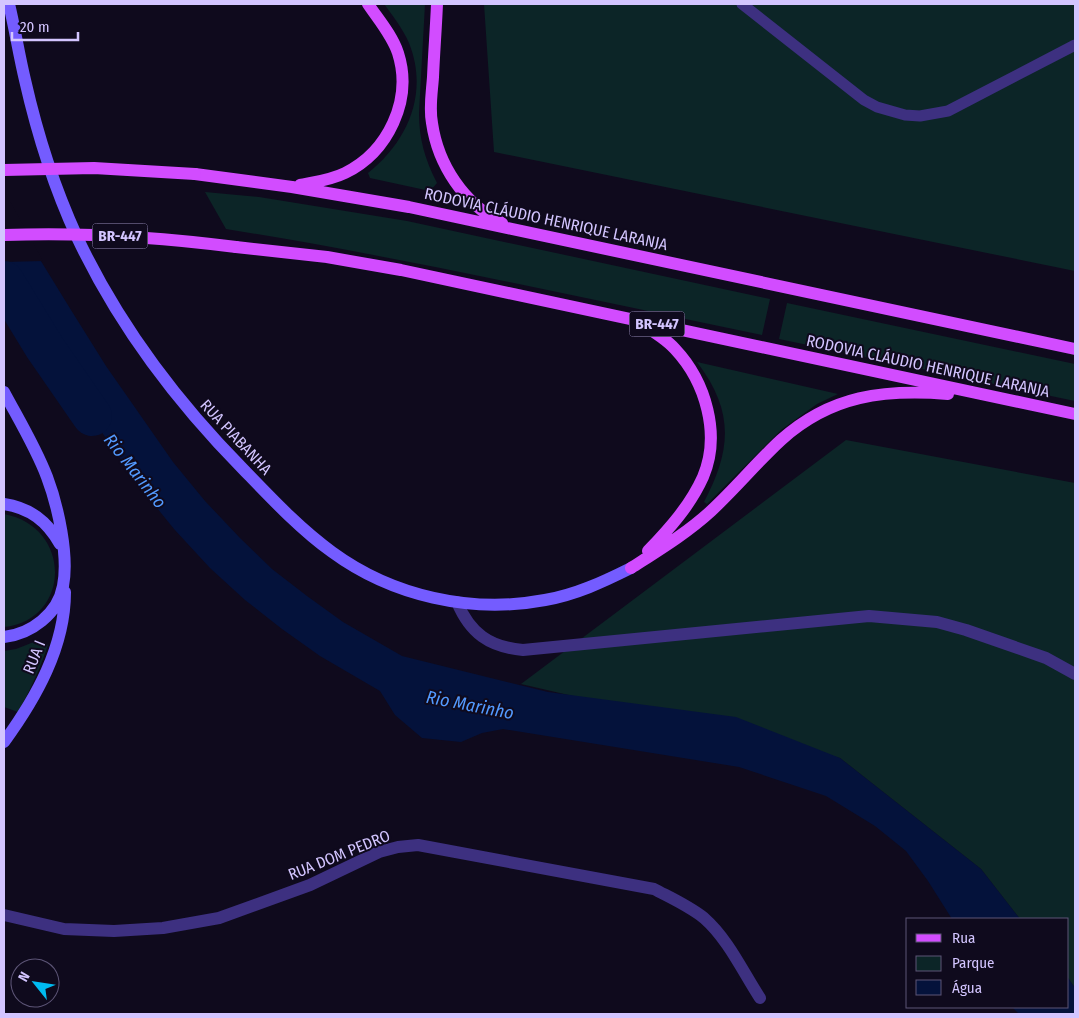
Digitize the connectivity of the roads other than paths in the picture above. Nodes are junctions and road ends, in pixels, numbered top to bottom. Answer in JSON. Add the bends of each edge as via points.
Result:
{"nodes":[{"id":1,"x":9,"y":4,"type":"edge"},
{"id":2,"x":16,"y":4,"type":"edge"},
{"id":3,"x":368,"y":4,"type":"edge"},
{"id":4,"x":437,"y":4,"type":"edge"},
{"id":5,"x":742,"y":4,"type":"edge"},
{"id":6,"x":17,"y":39,"type":"junction"},
{"id":7,"x":1075,"y":45,"type":"edge"},
{"id":8,"x":4,"y":170,"type":"edge"},
{"id":9,"x":292,"y":187,"type":"junction"},
{"id":10,"x":516,"y":229,"type":"junction"},
{"id":11,"x":4,"y":235,"type":"edge"},
{"id":12,"x":623,"y":317,"type":"junction"},
{"id":13,"x":1075,"y":349,"type":"edge"},
{"id":14,"x":4,"y":392,"type":"edge"},
{"id":15,"x":997,"y":397,"type":"junction"},
{"id":16,"x":1075,"y":414,"type":"edge"},
{"id":17,"x":4,"y":504,"type":"edge"},
{"id":18,"x":64,"y":559,"type":"junction"},
{"id":19,"x":631,"y":568,"type":"junction"},
{"id":20,"x":65,"y":574,"type":"junction"},
{"id":21,"x":457,"y":602,"type":"junction"},
{"id":22,"x":4,"y":637,"type":"edge"},
{"id":23,"x":1075,"y":674,"type":"edge"},
{"id":24,"x":4,"y":742,"type":"edge"},
{"id":25,"x":4,"y":915,"type":"edge"},
{"id":26,"x":760,"y":998,"type":"dead end"}],
"edges":[{"from":1,"to":6,"type":"main road","name":"RUA PIABANHA"},
{"from":2,"to":6,"type":"main road","name":"RUA PIABANHA"},
{"from":3,"to":9,"type":"main road","via":[[393,40],[398,54],[402,85],[396,116],[382,143],[359,165],[333,178]]},
{"from":4,"to":10,"type":"main road","via":[[430,104],[440,156],[458,187],[471,201]]},
{"from":5,"to":7,"type":"lane","via":[[864,100],[905,115],[948,111]]},
{"from":6,"to":21,"type":"main road","name":"RUA PIABANHA","via":[[37,127],[77,235],[116,309],[163,378],[217,443],[333,553],[383,582],[439,600]]},
{"from":8,"to":9,"type":"main road","name":"RODOVIA CLÁUDIO HENRIQUE LARANJA","bridge":true,"via":[[94,168],[195,174]]},
{"from":9,"to":10,"type":"main road","name":"RODOVIA CLÁUDIO HENRIQUE LARANJA"},
{"from":10,"to":13,"type":"main road","name":"RODOVIA CLÁUDIO HENRIQUE LARANJA"},
{"from":11,"to":12,"type":"main road","name":"RODOVIA CLÁUDIO HENRIQUE LARANJA","number":"BR-447","bridge":true,"via":[[134,236],[318,256],[401,270]]},
{"from":12,"to":15,"type":"main road","name":"RODOVIA CLÁUDIO HENRIQUE LARANJA","number":"BR-447"},
{"from":12,"to":19,"type":"main road","via":[[659,335],[687,364],[705,400],[710,438],[703,476],[694,495],[666,532]]},
{"from":14,"to":18,"type":"main road","via":[[48,478],[61,530]]},
{"from":15,"to":16,"type":"main road","name":"RODOVIA CLÁUDIO HENRIQUE LARANJA","number":"BR-447"},
{"from":15,"to":19,"type":"main road","via":[[898,392],[876,394],[834,407],[787,436],[689,530]]},
{"from":17,"to":18,"type":"main road","via":[[33,513],[44,522],[57,539]]},
{"from":18,"to":20,"type":"main road"},
{"from":19,"to":21,"type":"main road","name":"RUA PIABANHA","via":[[584,590],[545,600],[500,605]]},
{"from":20,"to":22,"type":"main road","via":[[58,602],[50,613],[27,631]]},
{"from":20,"to":24,"type":"main road","name":"RUA I","via":[[62,621],[53,657],[28,707]]},
{"from":21,"to":23,"type":"street","via":[[463,616],[483,637],[496,644],[523,650],[869,616],[937,622],[966,630],[1046,658]]},
{"from":25,"to":26,"type":"street","name":"RUA DOM PEDRO","via":[[64,929],[114,931],[163,928],[219,918],[310,885],[379,852],[418,845],[654,889],[705,919],[725,941]]}]}
